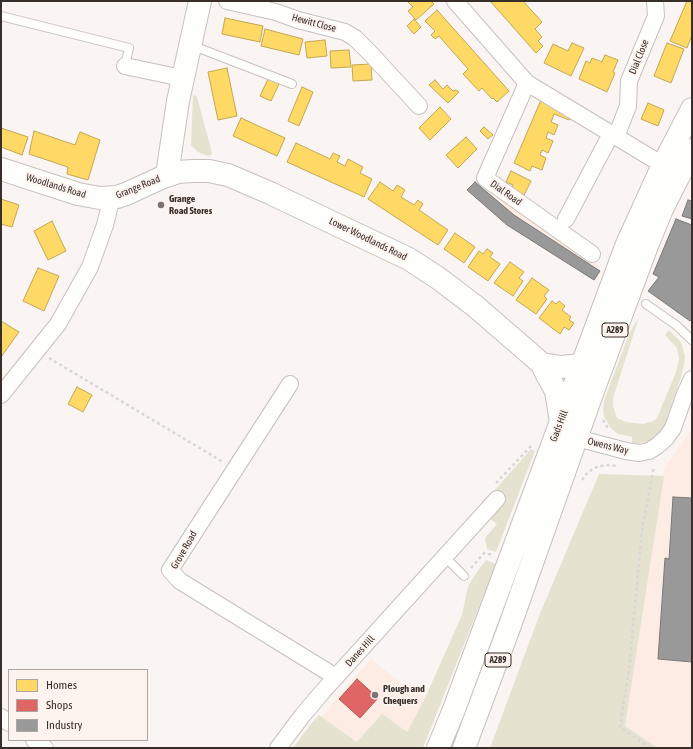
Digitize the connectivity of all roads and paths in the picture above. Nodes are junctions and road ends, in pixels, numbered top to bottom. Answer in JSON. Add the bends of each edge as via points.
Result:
{"nodes":[{"id":1,"x":200,"y":1,"type":"edge"},
{"id":2,"x":227,"y":1,"type":"edge"},
{"id":3,"x":455,"y":1,"type":"edge"},
{"id":4,"x":655,"y":1,"type":"edge"},
{"id":5,"x":1,"y":16,"type":"edge"},
{"id":6,"x":190,"y":44,"type":"junction"},
{"id":7,"x":125,"y":66,"type":"joint"},
{"id":8,"x":182,"y":78,"type":"junction"},
{"id":9,"x":528,"y":83,"type":"junction"},
{"id":10,"x":292,"y":84,"type":"dead end"},
{"id":11,"x":419,"y":106,"type":"dead end"},
{"id":12,"x":692,"y":110,"type":"edge"},
{"id":13,"x":613,"y":135,"type":"junction"},
{"id":14,"x":682,"y":163,"type":"edge"},
{"id":15,"x":1,"y":169,"type":"edge"},
{"id":16,"x":167,"y":175,"type":"junction"},
{"id":17,"x":112,"y":197,"type":"junction"},
{"id":18,"x":566,"y":219,"type":"dead end"},
{"id":19,"x":592,"y":254,"type":"dead end"},
{"id":20,"x":646,"y":304,"type":"dead end"},
{"id":21,"x":692,"y":340,"type":"edge"},
{"id":22,"x":36,"y":351,"type":"junction"},
{"id":23,"x":542,"y":364,"type":"junction"},
{"id":24,"x":582,"y":365,"type":"junction"},
{"id":25,"x":692,"y":379,"type":"edge"},
{"id":26,"x":290,"y":384,"type":"dead end"},
{"id":27,"x":1,"y":395,"type":"edge"},
{"id":28,"x":602,"y":414,"type":"dead end"},
{"id":29,"x":561,"y":422,"type":"junction"},
{"id":30,"x":612,"y":433,"type":"dead end"},
{"id":31,"x":577,"y":438,"type":"junction"},
{"id":32,"x":536,"y":440,"type":"dead end"},
{"id":33,"x":654,"y":463,"type":"dead end"},
{"id":34,"x":606,"y":465,"type":"dead end"},
{"id":35,"x":236,"y":469,"type":"junction"},
{"id":36,"x":582,"y":480,"type":"dead end"},
{"id":37,"x":496,"y":491,"type":"joint"},
{"id":38,"x":484,"y":553,"type":"dead end"},
{"id":39,"x":445,"y":557,"type":"junction"},
{"id":40,"x":464,"y":576,"type":"joint"},
{"id":41,"x":336,"y":677,"type":"junction"},
{"id":42,"x":35,"y":741,"type":"edge"},
{"id":43,"x":45,"y":748,"type":"edge"},
{"id":44,"x":278,"y":748,"type":"edge"},
{"id":45,"x":438,"y":748,"type":"edge"},
{"id":46,"x":464,"y":748,"type":"edge"},
{"id":47,"x":650,"y":748,"type":"edge"}],
"edges":[{"from":1,"to":6,"type":"main road","name":"Grange Road"},
{"from":2,"to":11,"type":"street","name":"Hewitt Close","via":[[346,32],[370,53]]},
{"from":3,"to":9,"type":"street"},
{"from":4,"to":13,"type":"street","name":"Dial Close","via":[[656,16],[629,81],[628,106]]},
{"from":5,"to":7,"type":"lane","via":[[129,48]]},
{"from":6,"to":8,"type":"main road","name":"Grange Road"},
{"from":6,"to":10,"type":"lane"},
{"from":7,"to":8,"type":"street"},
{"from":8,"to":16,"type":"main road","name":"Grange Road"},
{"from":9,"to":13,"type":"street"},
{"from":9,"to":19,"type":"street","name":"Dial Road","via":[[485,178]]},
{"from":12,"to":14,"type":"main road","name":"Gads Hill","number":"A289"},
{"from":13,"to":14,"type":"street"},
{"from":13,"to":18,"type":"street","name":"Dial Close"},
{"from":14,"to":24,"type":"main road","name":"Gads Hill","number":"A289","via":[[627,244]]},
{"from":14,"to":31,"type":"main road","name":"Gads Hill","number":"A289","via":[[648,243]]},
{"from":15,"to":17,"type":"main road","name":"Woodlands Road","via":[[78,194],[100,198]]},
{"from":16,"to":17,"type":"main road","name":"Grange Road","via":[[132,192]]},
{"from":16,"to":23,"type":"main road","name":"Lower Woodlands Road","via":[[193,171],[228,175],[399,253],[457,292]]},
{"from":17,"to":22,"type":"street","name":"Grange Road","via":[[90,267],[58,324]]},
{"from":20,"to":21,"type":"lane"},
{"from":22,"to":27,"type":"street","name":"Grange Road"},
{"from":22,"to":35,"type":"path"},
{"from":23,"to":24,"type":"main road","via":[[561,367]]},
{"from":23,"to":29,"type":"main road","name":"Lower Woodlands Road","via":[[557,394]]},
{"from":24,"to":29,"type":"main road","name":"Gads Hill","number":"A289"},
{"from":25,"to":31,"type":"street","name":"Owens Way","via":[[673,428],[666,438],[649,451],[626,451]]},
{"from":26,"to":35,"type":"street","name":"Grove Road"},
{"from":28,"to":30,"type":"path","name":"Owens Way","via":[[605,424]]},
{"from":29,"to":45,"type":"main road","name":"Gads Hill","number":"A289"},
{"from":31,"to":46,"type":"main road","name":"Gads Hill","number":"A289","via":[[510,628]]},
{"from":32,"to":37,"type":"path"},
{"from":33,"to":47,"type":"path","via":[[642,530],[629,669],[620,728]]},
{"from":34,"to":36,"type":"path","name":"Owens Way","via":[[588,472]]},
{"from":35,"to":41,"type":"street","name":"Grove Road","via":[[170,570],[180,581]]},
{"from":37,"to":39,"type":"street","name":"Danes Hill"},
{"from":38,"to":40,"type":"path"},
{"from":39,"to":40,"type":"lane"},
{"from":39,"to":41,"type":"street","name":"Danes Hill"},
{"from":41,"to":44,"type":"street","name":"Danes Hill"},
{"from":42,"to":43,"type":"street"}]}
